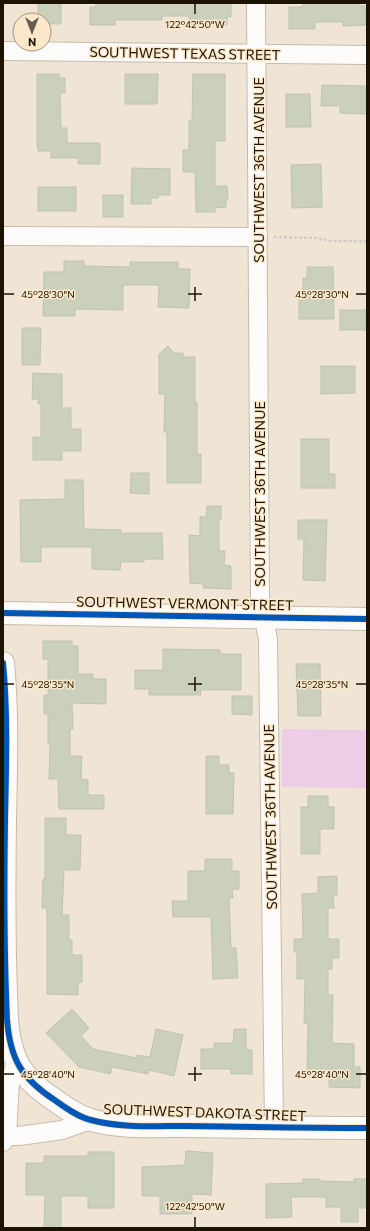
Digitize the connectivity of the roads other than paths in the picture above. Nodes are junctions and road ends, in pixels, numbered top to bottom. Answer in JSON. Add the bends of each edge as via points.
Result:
{"nodes":[{"id":1,"x":256,"y":3,"type":"edge"},
{"id":2,"x":3,"y":51,"type":"edge"},
{"id":3,"x":257,"y":54,"type":"junction"},
{"id":4,"x":367,"y":55,"type":"edge"},
{"id":5,"x":3,"y":236,"type":"edge"},
{"id":6,"x":258,"y":237,"type":"junction"},
{"id":7,"x":3,"y":613,"type":"edge"},
{"id":8,"x":263,"y":616,"type":"junction"},
{"id":9,"x":367,"y":618,"type":"edge"},
{"id":10,"x":3,"y":663,"type":"edge"},
{"id":11,"x":16,"y":1062,"type":"junction"},
{"id":12,"x":90,"y":1120,"type":"junction"},
{"id":13,"x":274,"y":1127,"type":"junction"},
{"id":14,"x":367,"y":1128,"type":"edge"},
{"id":15,"x":5,"y":1139,"type":"edge"}],
"edges":[{"from":1,"to":3,"type":"street","name":"SOUTHWEST 36TH AVENUE"},
{"from":2,"to":3,"type":"street","name":"SOUTHWEST TEXAS STREET"},
{"from":3,"to":4,"type":"street","name":"SOUTHWEST TEXAS STREET"},
{"from":3,"to":6,"type":"street","name":"SOUTHWEST 36TH AVENUE"},
{"from":5,"to":6,"type":"street"},
{"from":6,"to":8,"type":"street","name":"SOUTHWEST 36TH AVENUE","via":[[260,599]]},
{"from":7,"to":8,"type":"street","name":"SOUTHWEST VERMONT STREET"},
{"from":8,"to":9,"type":"street","name":"SOUTHWEST VERMONT STREET"},
{"from":8,"to":13,"type":"street","name":"SOUTHWEST 36TH AVENUE","via":[[268,639]]},
{"from":10,"to":11,"type":"street","name":"SOUTHWEST DAKOTA STREET","via":[[6,736],[6,1012],[8,1035]]},
{"from":11,"to":12,"type":"street","name":"SOUTHWEST DAKOTA STREET","via":[[34,1085],[62,1106]]},
{"from":11,"to":15,"type":"street","via":[[10,1082]]},
{"from":12,"to":13,"type":"street","name":"SOUTHWEST DAKOTA STREET","via":[[110,1124]]},
{"from":12,"to":15,"type":"street","via":[[62,1130]]},
{"from":13,"to":14,"type":"street","name":"SOUTHWEST DAKOTA STREET"}]}
